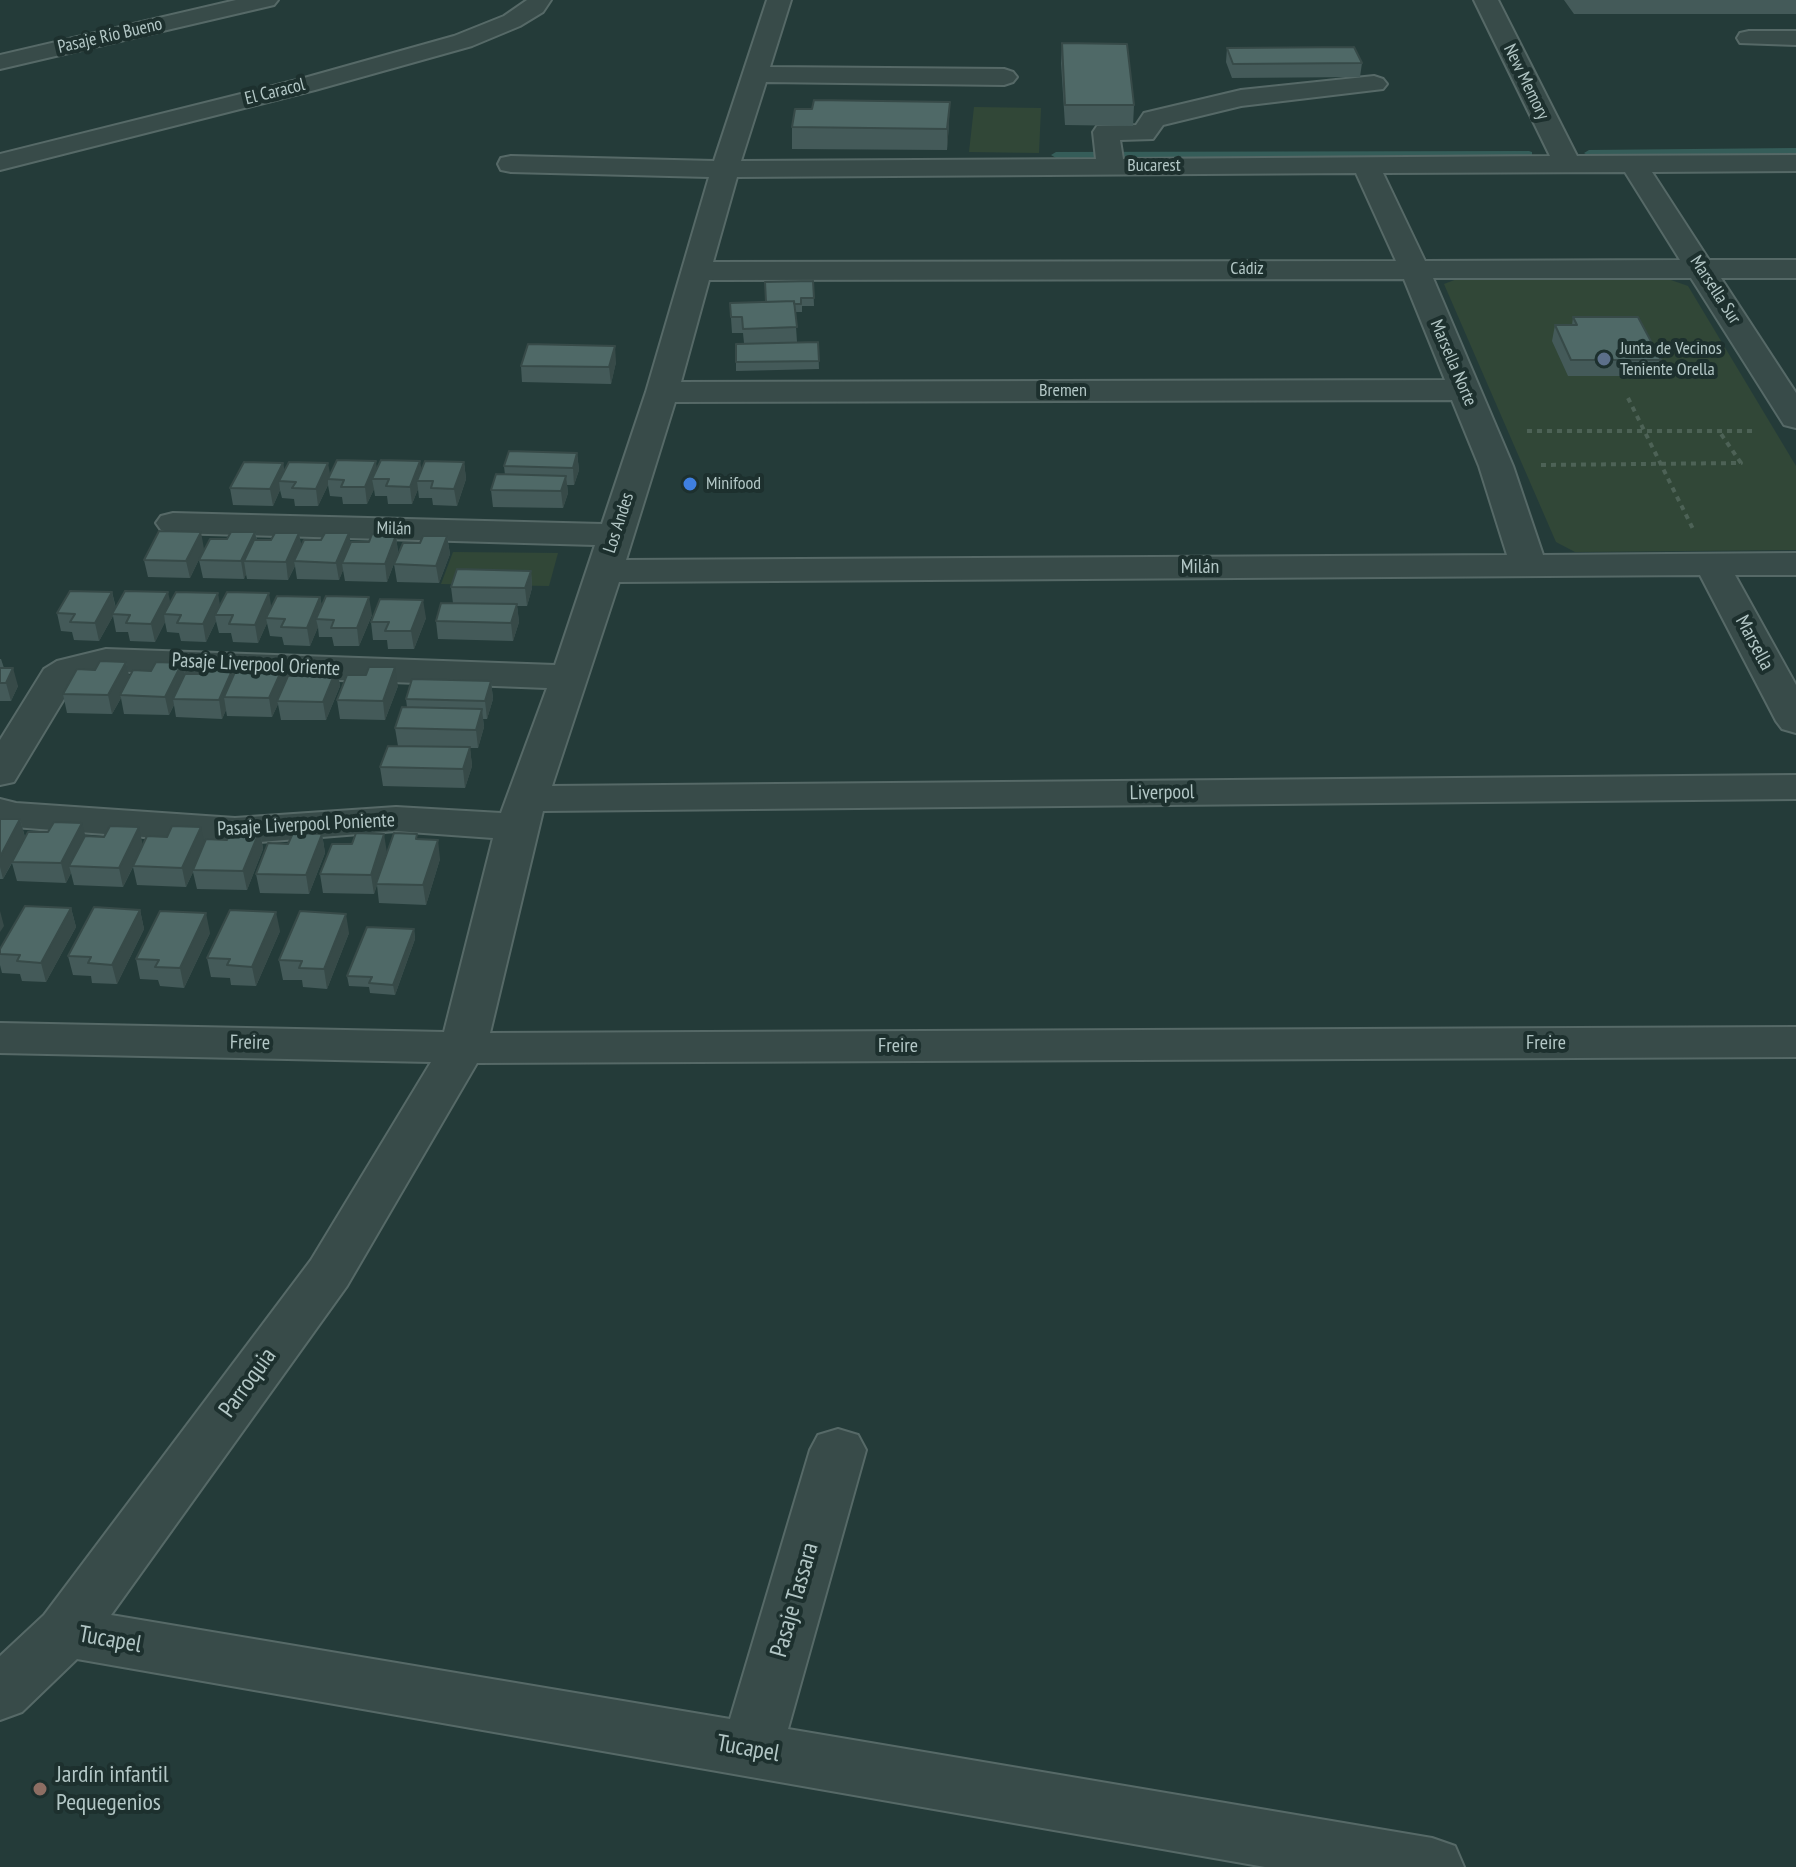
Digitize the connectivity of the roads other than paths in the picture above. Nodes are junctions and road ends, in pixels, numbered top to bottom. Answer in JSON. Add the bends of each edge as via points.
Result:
{"nodes":[{"id":1,"x":266,"y":0,"type":"edge"},
{"id":2,"x":539,"y":0,"type":"edge"},
{"id":3,"x":779,"y":0,"type":"edge"},
{"id":4,"x":1486,"y":0,"type":"edge"},
{"id":5,"x":1749,"y":38,"type":"dead end"},
{"id":6,"x":1796,"y":38,"type":"edge"},
{"id":7,"x":0,"y":62,"type":"edge"},
{"id":8,"x":757,"y":74,"type":"junction"},
{"id":9,"x":1004,"y":77,"type":"dead end"},
{"id":10,"x":1374,"y":84,"type":"dead end"},
{"id":11,"x":1109,"y":158,"type":"junction"},
{"id":12,"x":0,"y":162,"type":"edge"},
{"id":13,"x":1567,"y":163,"type":"junction"},
{"id":14,"x":1796,"y":163,"type":"edge"},
{"id":15,"x":511,"y":164,"type":"dead end"},
{"id":16,"x":1633,"y":164,"type":"junction"},
{"id":17,"x":726,"y":166,"type":"junction"},
{"id":18,"x":1366,"y":166,"type":"junction"},
{"id":19,"x":1414,"y":268,"type":"junction"},
{"id":20,"x":1702,"y":269,"type":"junction"},
{"id":21,"x":1796,"y":269,"type":"edge"},
{"id":22,"x":698,"y":271,"type":"junction"},
{"id":23,"x":1787,"y":387,"type":"edge"},
{"id":24,"x":1465,"y":390,"type":"junction"},
{"id":25,"x":662,"y":392,"type":"junction"},
{"id":26,"x":1796,"y":418,"type":"edge"},
{"id":27,"x":173,"y":523,"type":"dead end"},
{"id":28,"x":616,"y":535,"type":"junction"},
{"id":29,"x":1528,"y":564,"type":"junction"},
{"id":30,"x":1796,"y":564,"type":"edge"},
{"id":31,"x":1712,"y":565,"type":"junction"},
{"id":32,"x":603,"y":571,"type":"junction"},
{"id":33,"x":570,"y":677,"type":"junction"},
{"id":34,"x":1796,"y":721,"type":"edge"},
{"id":35,"x":0,"y":773,"type":"edge"},
{"id":36,"x":1796,"y":787,"type":"edge"},
{"id":37,"x":0,"y":811,"type":"edge"},
{"id":38,"x":523,"y":813,"type":"junction"},
{"id":39,"x":0,"y":1038,"type":"edge"},
{"id":40,"x":1796,"y":1042,"type":"edge"},
{"id":41,"x":463,"y":1048,"type":"junction"},
{"id":42,"x":838,"y":1450,"type":"dead end"},
{"id":43,"x":65,"y":1632,"type":"junction"},
{"id":44,"x":0,"y":1694,"type":"edge"},
{"id":45,"x":752,"y":1749,"type":"junction"},
{"id":46,"x":1258,"y":1852,"type":"edge"},
{"id":47,"x":1432,"y":1867,"type":"edge"}],
"edges":[{"from":1,"to":7,"type":"street","name":"Pasaje Río Bueno"},
{"from":2,"to":12,"type":"street","name":"El Caracol","via":[[512,21],[463,41]]},
{"from":3,"to":8,"type":"street","name":"Los Andes"},
{"from":4,"to":13,"type":"street","name":"New Memory"},
{"from":5,"to":6,"type":"street"},
{"from":8,"to":9,"type":"street"},
{"from":8,"to":17,"type":"street","name":"Los Andes"},
{"from":10,"to":11,"type":"street","via":[[1241,98],[1153,119],[1144,133],[1106,132]]},
{"from":11,"to":17,"type":"street","name":"Bucarest"},
{"from":11,"to":18,"type":"street","name":"Bucarest"},
{"from":13,"to":16,"type":"street","name":"Bucarest"},
{"from":13,"to":18,"type":"street","name":"Bucarest"},
{"from":14,"to":16,"type":"street","name":"Bucarest"},
{"from":15,"to":17,"type":"street","name":"Bucarest"},
{"from":16,"to":20,"type":"street","name":"Marsella Sur"},
{"from":17,"to":22,"type":"street","name":"Los Andes"},
{"from":18,"to":19,"type":"street","name":"Marsella Norte"},
{"from":19,"to":20,"type":"street","name":"Cádiz"},
{"from":19,"to":22,"type":"street","name":"Cádiz"},
{"from":19,"to":24,"type":"street","name":"Marsella Norte"},
{"from":20,"to":21,"type":"street","name":"Cádiz"},
{"from":20,"to":23,"type":"street","name":"Marsella Sur"},
{"from":22,"to":25,"type":"street","name":"Los Andes"},
{"from":23,"to":26,"type":"street","name":"Marsella Sur"},
{"from":24,"to":25,"type":"street","name":"Bremen"},
{"from":24,"to":29,"type":"street","name":"Marsella Norte"},
{"from":25,"to":28,"type":"street","name":"Los Andes"},
{"from":27,"to":28,"type":"street","name":"Milán"},
{"from":28,"to":32,"type":"street","name":"Los Andes"},
{"from":29,"to":31,"type":"street","name":"Milán"},
{"from":29,"to":32,"type":"street","name":"Milán"},
{"from":30,"to":31,"type":"street","name":"Milán"},
{"from":31,"to":34,"type":"street","name":"Marsella"},
{"from":32,"to":33,"type":"street","name":"Los Andes"},
{"from":33,"to":35,"type":"street","name":"Pasaje Liverpool Oriente","via":[[126,659],[87,663],[58,677]]},
{"from":33,"to":38,"type":"street","name":"Los Andes"},
{"from":36,"to":38,"type":"street","name":"Liverpool"},
{"from":37,"to":38,"type":"street","name":"Pasaje Liverpool Poniente","via":[[235,831]]},
{"from":38,"to":41,"type":"street","name":"Los Andes"},
{"from":39,"to":41,"type":"street","name":"Freire"},
{"from":40,"to":41,"type":"street","name":"Freire"},
{"from":41,"to":43,"type":"street","name":"Parroquia","via":[[329,1273]]},
{"from":42,"to":45,"type":"street","name":"Pasaje Tassara"},
{"from":43,"to":44,"type":"street","name":"Parroquia"},
{"from":43,"to":45,"type":"street","name":"Tucapel"},
{"from":45,"to":46,"type":"street","name":"Tucapel"},
{"from":46,"to":47,"type":"street","name":"Tucapel"}]}
